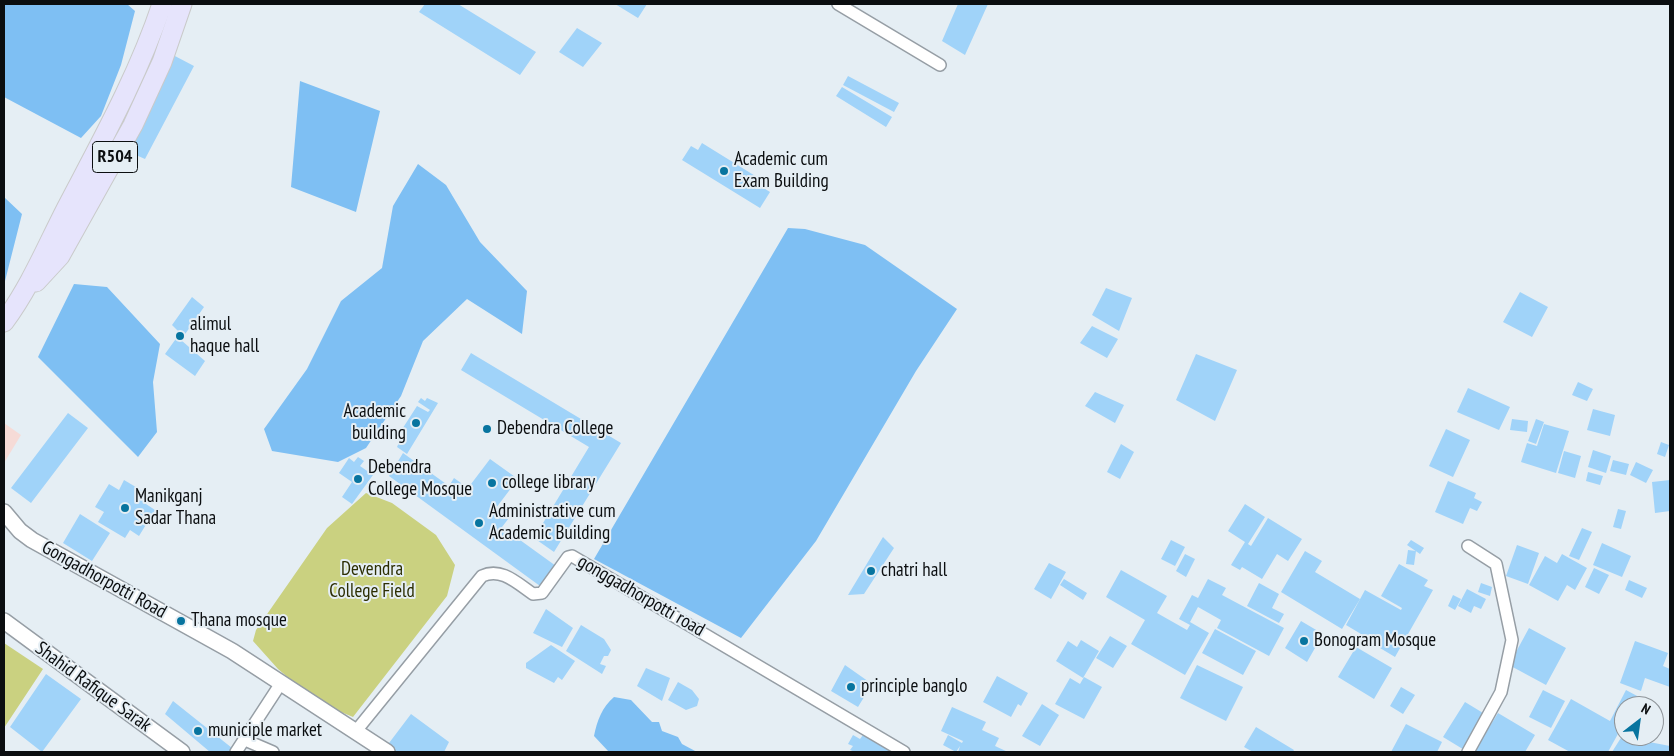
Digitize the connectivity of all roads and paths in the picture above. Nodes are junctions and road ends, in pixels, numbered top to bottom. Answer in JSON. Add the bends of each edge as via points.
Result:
{"nodes":[{"id":1,"x":162,"y":4,"type":"edge"},
{"id":2,"x":182,"y":4,"type":"edge"},
{"id":3,"x":838,"y":4,"type":"edge"},
{"id":4,"x":940,"y":65,"type":"dead end"},
{"id":5,"x":23,"y":296,"type":"junction"},
{"id":6,"x":4,"y":322,"type":"edge"},
{"id":7,"x":4,"y":512,"type":"edge"},
{"id":8,"x":1468,"y":546,"type":"dead end"},
{"id":9,"x":4,"y":621,"type":"edge"},
{"id":10,"x":279,"y":688,"type":"junction"},
{"id":11,"x":356,"y":731,"type":"junction"},
{"id":12,"x":247,"y":736,"type":"junction"},
{"id":13,"x":182,"y":752,"type":"edge"},
{"id":14,"x":236,"y":752,"type":"edge"},
{"id":15,"x":273,"y":752,"type":"edge"},
{"id":16,"x":387,"y":752,"type":"edge"},
{"id":17,"x":904,"y":752,"type":"edge"},
{"id":18,"x":1468,"y":752,"type":"edge"}],
"edges":[{"from":1,"to":5,"type":"main road","number":"R504","via":[[121,106]]},
{"from":2,"to":5,"type":"main road","number":"R504","via":[[162,62],[133,125],[60,256]]},
{"from":3,"to":4,"type":"street"},
{"from":5,"to":6,"type":"main road","number":"R504"},
{"from":7,"to":10,"type":"street","name":"Gongadhorpotti Road","via":[[32,540],[232,652]]},
{"from":8,"to":18,"type":"street","via":[[1496,564],[1512,640],[1501,692]]},
{"from":9,"to":13,"type":"street","name":"Shahid Rafique Sarak"},
{"from":10,"to":11,"type":"street","name":"Gongadhorpotti Road"},
{"from":10,"to":12,"type":"street"},
{"from":11,"to":16,"type":"street","name":"Gongadhorpotti Road"},
{"from":11,"to":17,"type":"street","name":"gonggadhorpotti road","via":[[482,576],[498,572],[538,595],[572,556]]},
{"from":12,"to":14,"type":"street"},
{"from":12,"to":15,"type":"street"}]}
